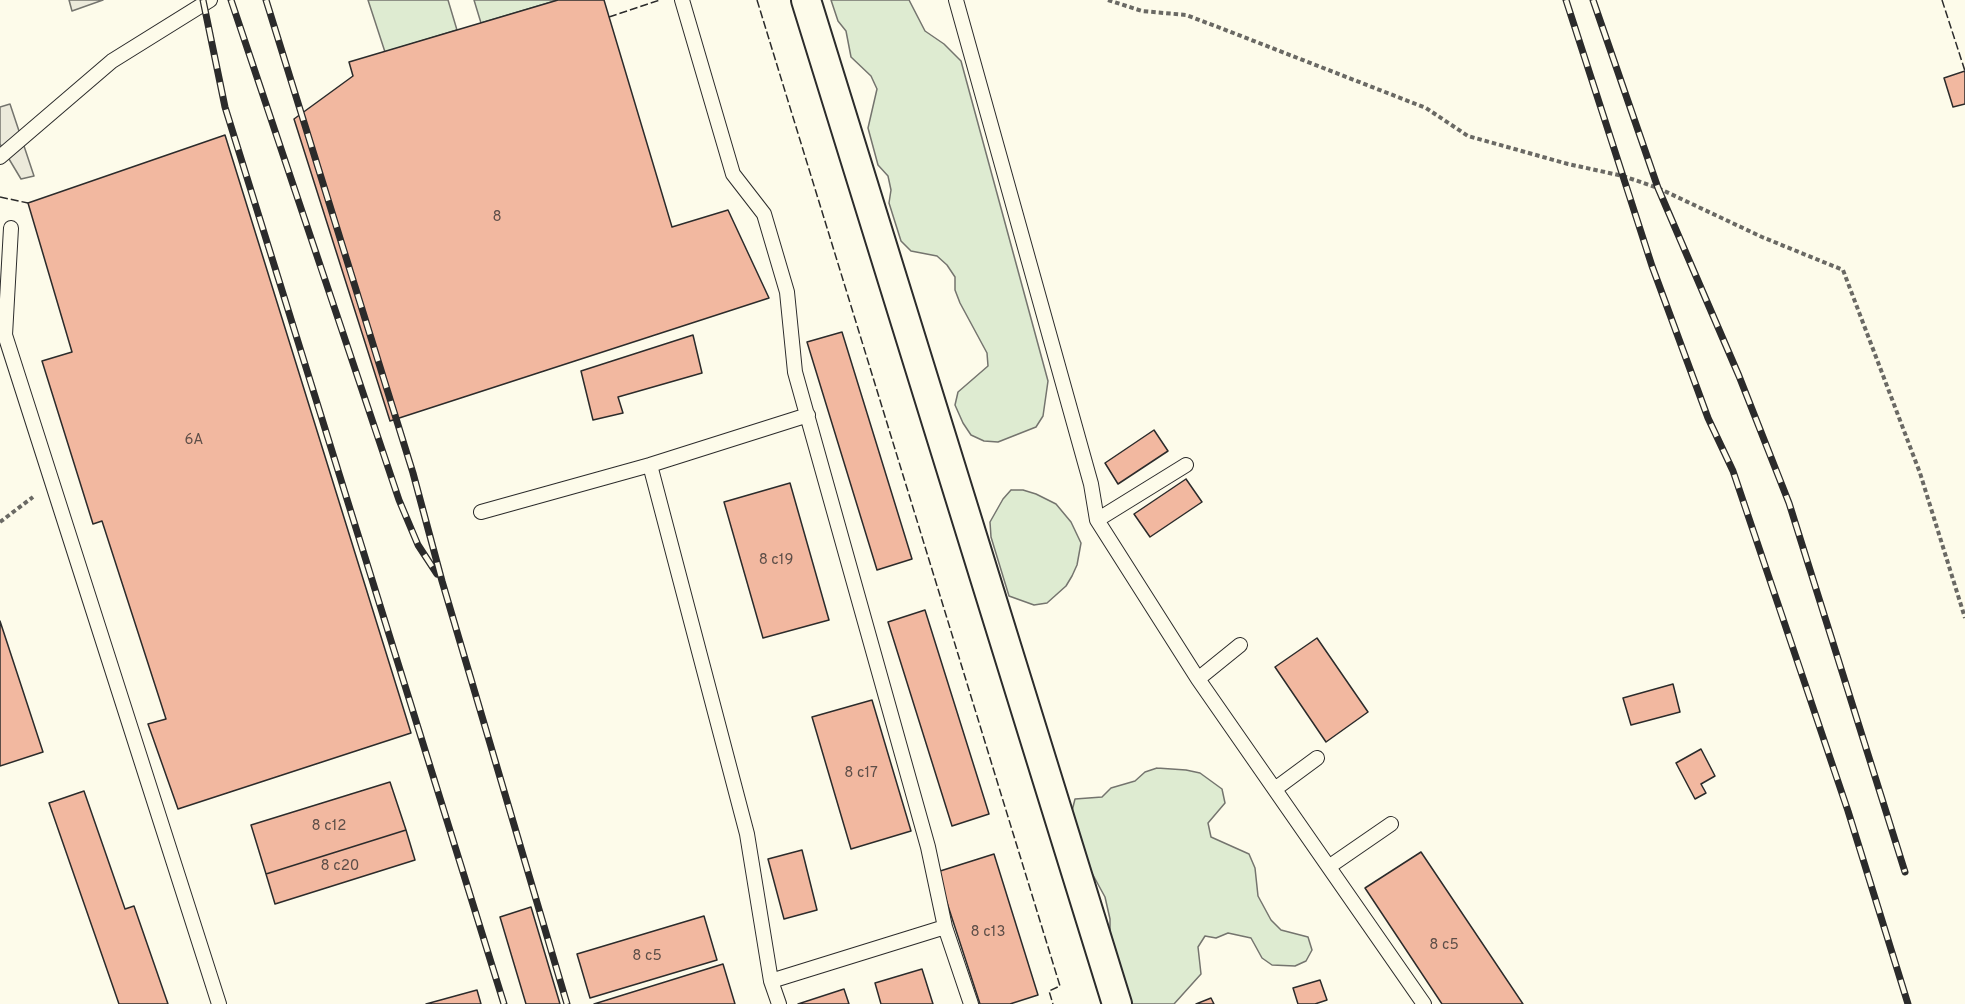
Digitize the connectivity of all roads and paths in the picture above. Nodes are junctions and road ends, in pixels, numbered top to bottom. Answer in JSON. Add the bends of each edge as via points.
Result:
{"nodes":[{"id":1,"x":210,"y":0,"type":"edge"},
{"id":2,"x":682,"y":0,"type":"edge"},
{"id":3,"x":806,"y":0,"type":"edge"},
{"id":4,"x":956,"y":0,"type":"edge"},
{"id":5,"x":1108,"y":0,"type":"edge"},
{"id":6,"x":0,"y":157,"type":"edge"},
{"id":7,"x":11,"y":228,"type":"dead end"},
{"id":8,"x":808,"y":415,"type":"junction"},
{"id":9,"x":651,"y":465,"type":"junction"},
{"id":10,"x":1186,"y":465,"type":"dead end"},
{"id":11,"x":52,"y":482,"type":"junction"},
{"id":12,"x":481,"y":512,"type":"dead end"},
{"id":13,"x":1097,"y":520,"type":"junction"},
{"id":14,"x":0,"y":522,"type":"edge"},
{"id":15,"x":1965,"y":618,"type":"edge"},
{"id":16,"x":1240,"y":645,"type":"dead end"},
{"id":17,"x":1198,"y":679,"type":"junction"},
{"id":18,"x":1317,"y":758,"type":"dead end"},
{"id":19,"x":1275,"y":789,"type":"junction"},
{"id":20,"x":1391,"y":824,"type":"dead end"},
{"id":21,"x":1330,"y":866,"type":"junction"},
{"id":22,"x":945,"y":927,"type":"junction"},
{"id":23,"x":771,"y":981,"type":"junction"},
{"id":24,"x":219,"y":1004,"type":"edge"},
{"id":25,"x":779,"y":1004,"type":"edge"},
{"id":26,"x":972,"y":1004,"type":"edge"},
{"id":27,"x":1117,"y":1004,"type":"edge"},
{"id":28,"x":1424,"y":1004,"type":"edge"}],
"edges":[{"from":1,"to":6,"type":"lane","via":[[112,62]]},
{"from":2,"to":8,"type":"lane","via":[[733,174],[764,214],[787,292],[795,372]]},
{"from":3,"to":27,"type":"street"},
{"from":4,"to":13,"type":"lane","via":[[1091,484]]},
{"from":5,"to":15,"type":"path","via":[[1142,11],[1186,15],[1218,27],[1426,108],[1468,136],[1641,182],[1843,270],[1920,473]]},
{"from":7,"to":11,"type":"lane","via":[[5,336]]},
{"from":8,"to":9,"type":"lane"},
{"from":8,"to":22,"type":"lane","via":[[928,847]]},
{"from":9,"to":12,"type":"lane"},
{"from":9,"to":23,"type":"lane","via":[[747,834]]},
{"from":10,"to":13,"type":"lane"},
{"from":11,"to":14,"type":"path"},
{"from":11,"to":24,"type":"lane"},
{"from":13,"to":17,"type":"lane"},
{"from":16,"to":17,"type":"lane"},
{"from":17,"to":19,"type":"lane"},
{"from":18,"to":19,"type":"lane"},
{"from":19,"to":21,"type":"lane"},
{"from":20,"to":21,"type":"lane"},
{"from":21,"to":28,"type":"lane"},
{"from":22,"to":23,"type":"lane"},
{"from":22,"to":26,"type":"lane"},
{"from":23,"to":25,"type":"lane"}]}
